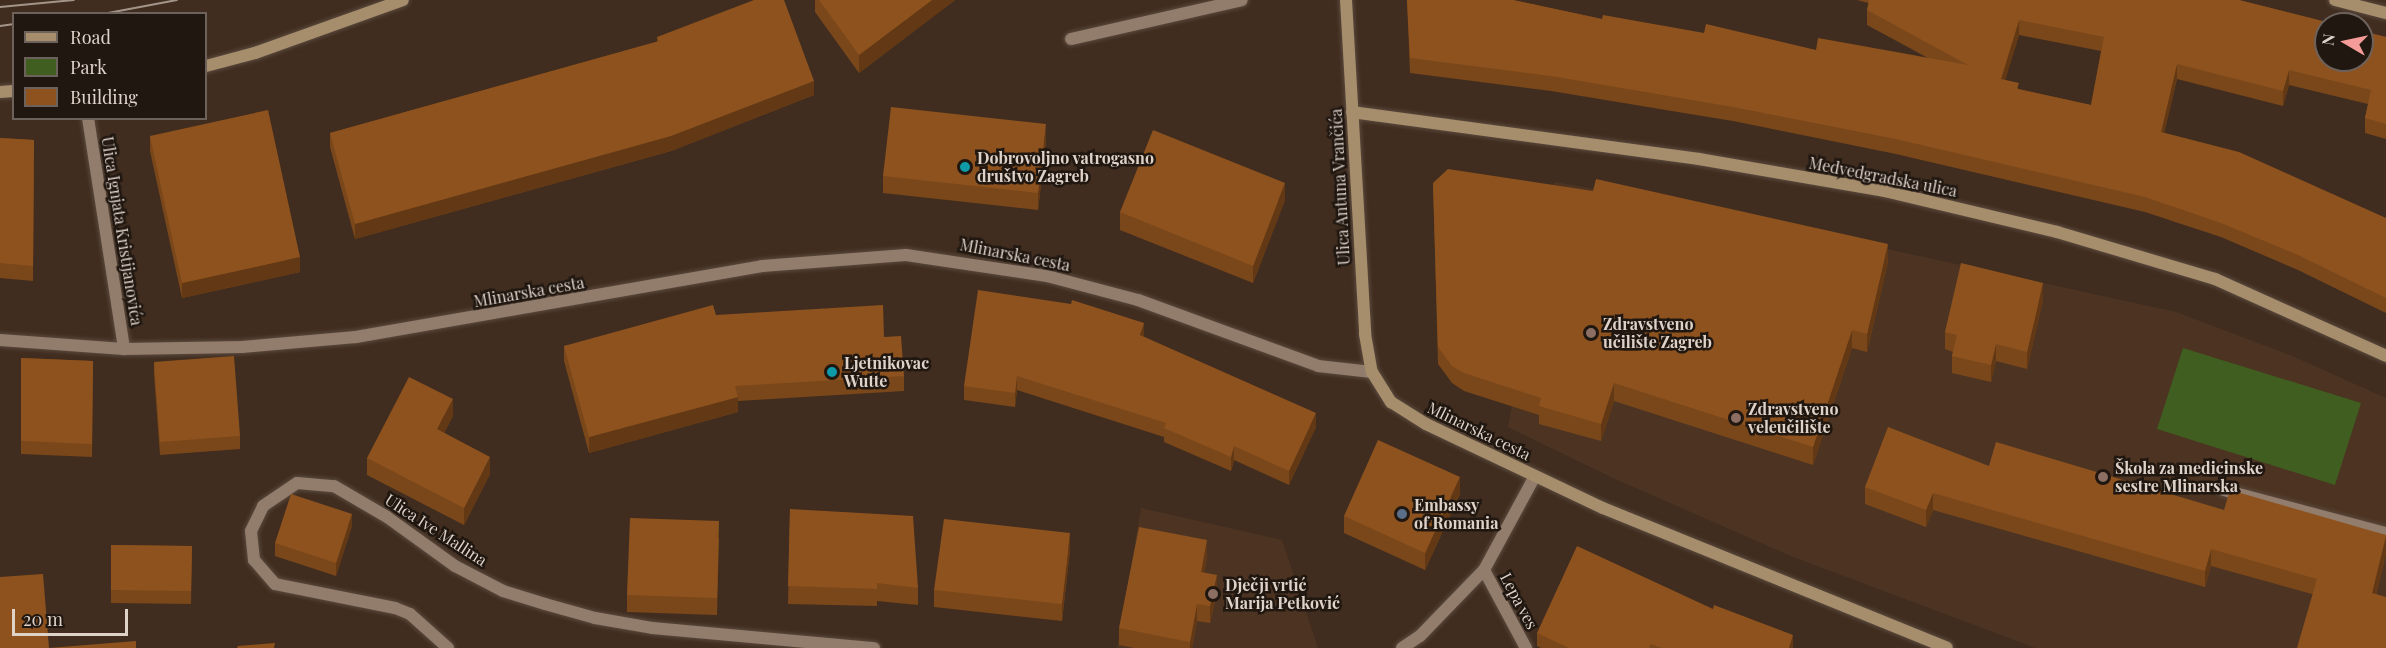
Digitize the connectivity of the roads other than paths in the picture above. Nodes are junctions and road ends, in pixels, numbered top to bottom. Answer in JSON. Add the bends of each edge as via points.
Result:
{"nodes":[{"id":1,"x":403,"y":0,"type":"edge"},
{"id":2,"x":1242,"y":0,"type":"edge"},
{"id":3,"x":1346,"y":0,"type":"edge"},
{"id":4,"x":2335,"y":0,"type":"edge"},
{"id":5,"x":2386,"y":13,"type":"edge"},
{"id":6,"x":1071,"y":39,"type":"dead end"},
{"id":7,"x":207,"y":66,"type":"edge"},
{"id":8,"x":1352,"y":112,"type":"junction"},
{"id":9,"x":88,"y":120,"type":"edge"},
{"id":10,"x":0,"y":340,"type":"edge"},
{"id":11,"x":124,"y":350,"type":"junction"},
{"id":12,"x":2386,"y":356,"type":"edge"},
{"id":13,"x":1372,"y":372,"type":"junction"},
{"id":14,"x":1535,"y":476,"type":"junction"},
{"id":15,"x":2224,"y":490,"type":"dead end"},
{"id":16,"x":2386,"y":533,"type":"edge"},
{"id":17,"x":1484,"y":570,"type":"junction"},
{"id":18,"x":448,"y":648,"type":"edge"},
{"id":19,"x":874,"y":648,"type":"edge"},
{"id":20,"x":1402,"y":648,"type":"edge"},
{"id":21,"x":1526,"y":648,"type":"edge"},
{"id":22,"x":1947,"y":648,"type":"edge"}],
"edges":[{"from":1,"to":7,"type":"main road","via":[[255,53]]},
{"from":2,"to":6,"type":"street"},
{"from":3,"to":8,"type":"main road","name":"Ulica Antuna Vrančića"},
{"from":4,"to":5,"type":"main road"},
{"from":8,"to":12,"type":"main road","name":"Medvedgradska ulica","via":[[1699,159],[1885,191],[2011,221],[2215,279]]},
{"from":8,"to":13,"type":"main road","name":"Ulica Antuna Vrančića","via":[[1365,334]]},
{"from":9,"to":11,"type":"street","name":"Ulica Ignjata Kristijanovića"},
{"from":10,"to":11,"type":"street","name":"Mlinarska cesta"},
{"from":11,"to":13,"type":"street","name":"Mlinarska cesta","via":[[356,337],[762,266],[906,255],[1047,276],[1138,300],[1318,366]]},
{"from":13,"to":14,"type":"main road","name":"Mlinarska cesta","via":[[1391,402],[1404,412]]},
{"from":14,"to":17,"type":"street"},
{"from":14,"to":22,"type":"main road","name":"Mlinarska cesta","via":[[1603,508]]},
{"from":15,"to":16,"type":"street"},
{"from":17,"to":20,"type":"street","via":[[1420,636]]},
{"from":17,"to":21,"type":"street","name":"Lepa ves"},
{"from":18,"to":19,"type":"street","name":"Ulica Ive Mallina","via":[[410,614],[395,608],[275,584],[254,560],[251,531],[263,506],[297,483],[334,486],[455,566],[503,591],[534,601],[594,618],[653,628]]}]}
